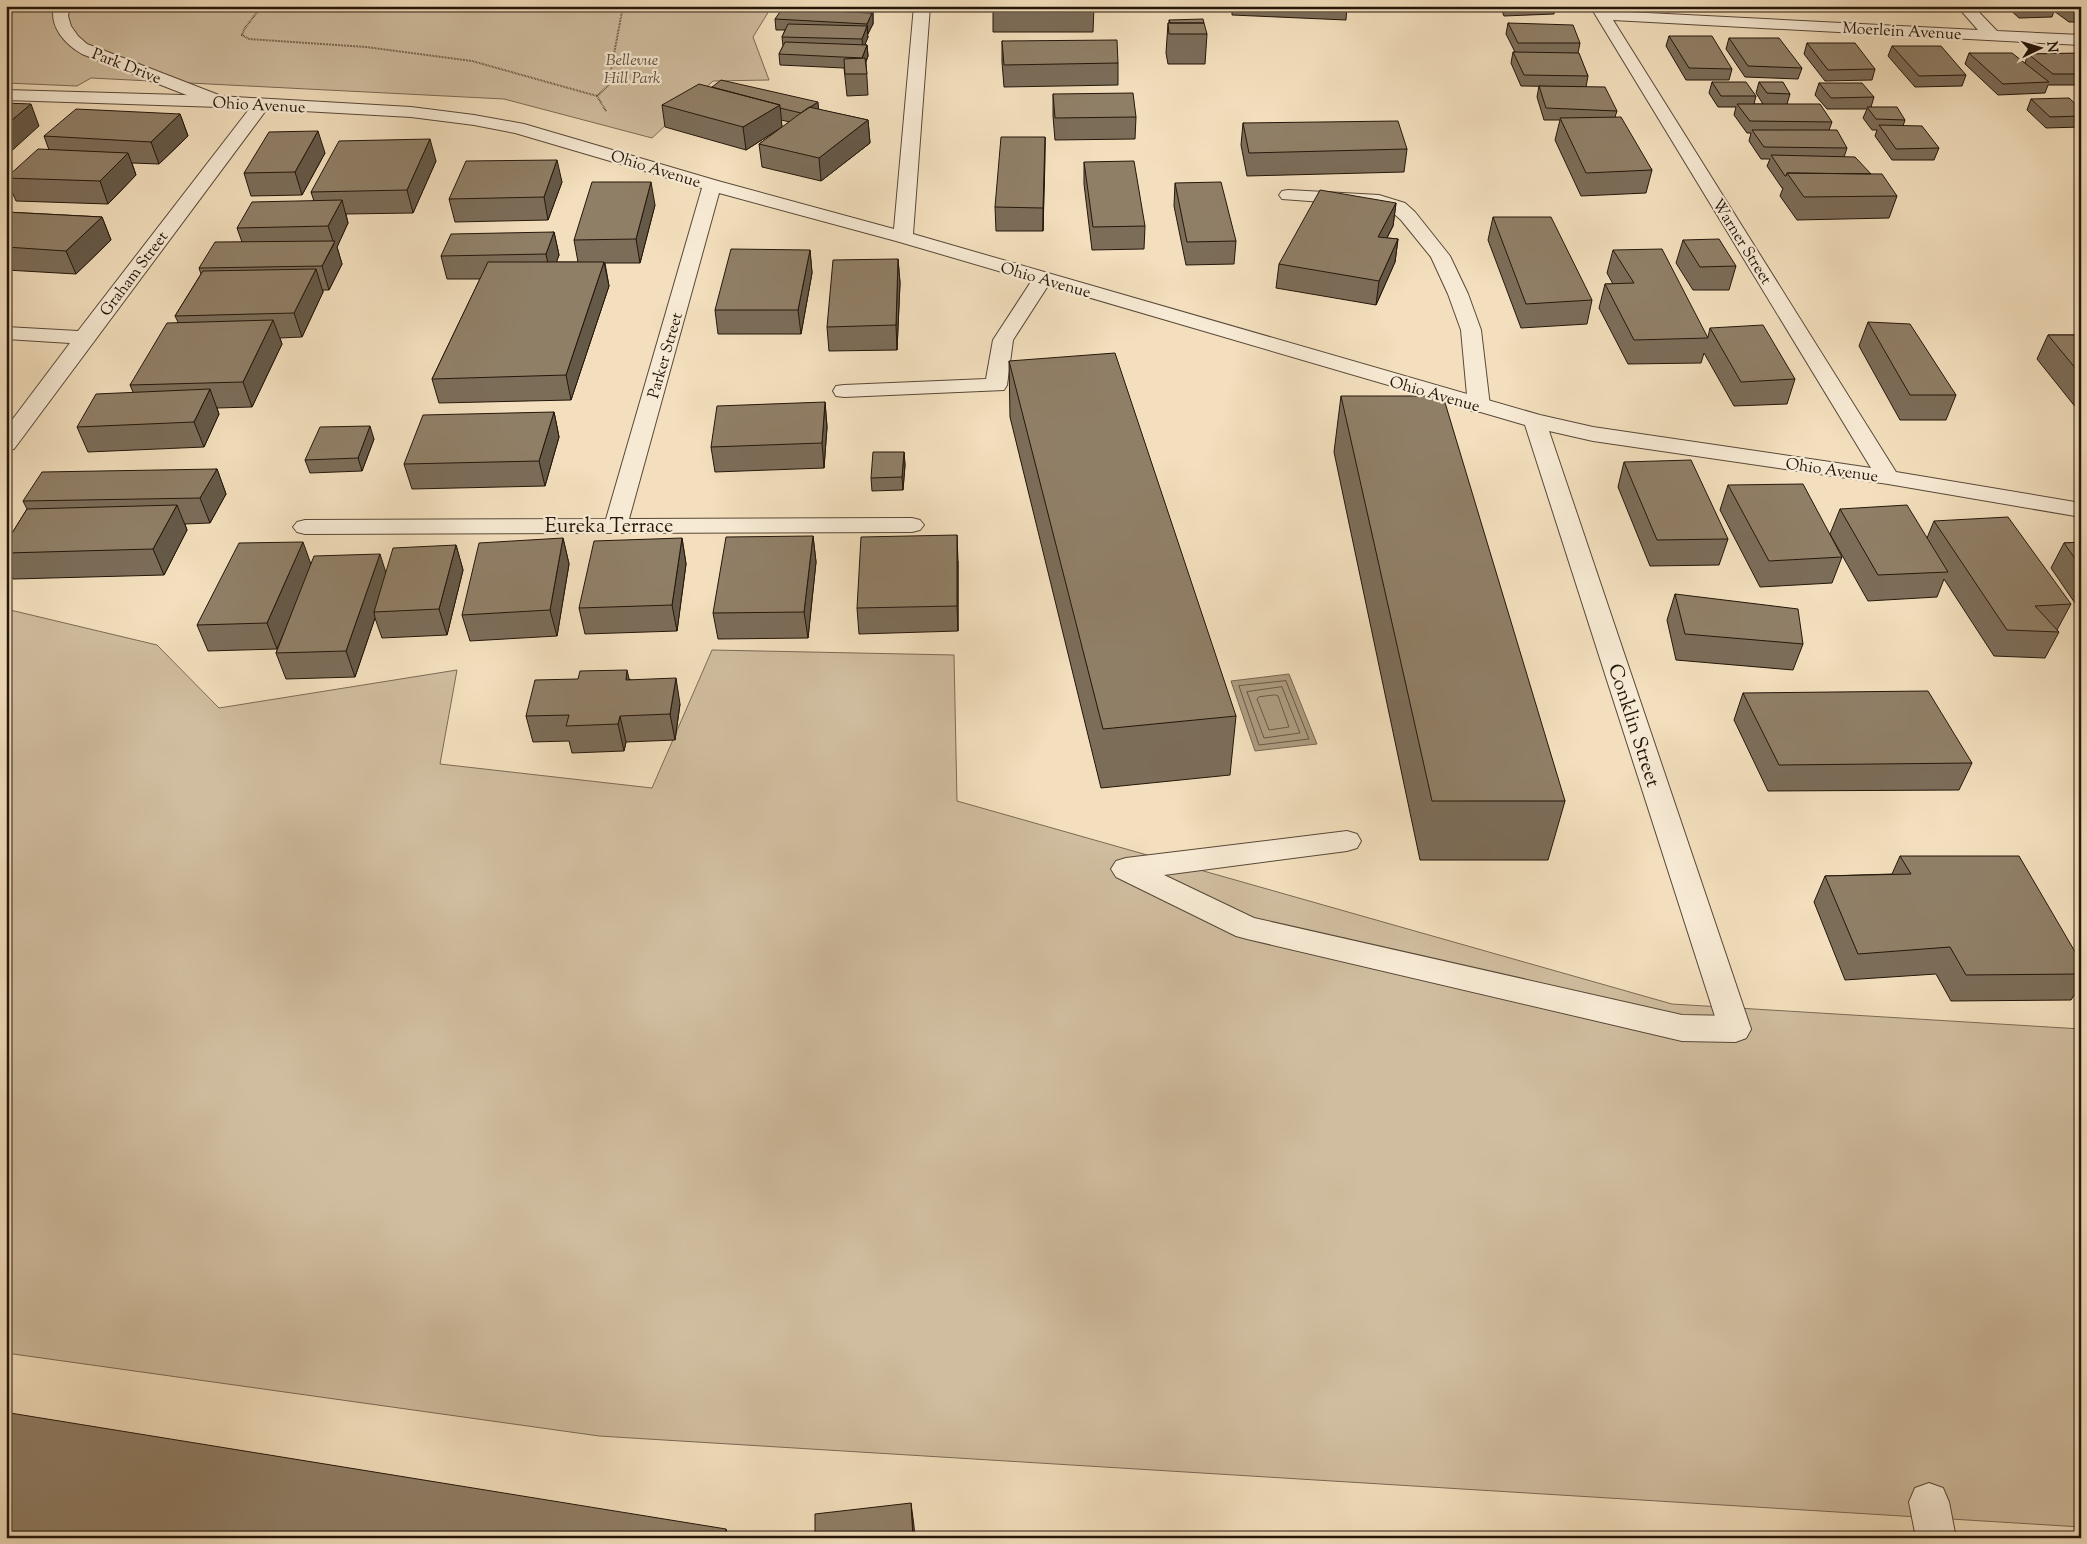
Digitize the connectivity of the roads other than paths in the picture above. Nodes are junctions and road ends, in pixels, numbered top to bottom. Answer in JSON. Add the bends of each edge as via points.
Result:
{"nodes":[{"id":1,"x":62,"y":6,"type":"edge"},
{"id":2,"x":922,"y":6,"type":"edge"},
{"id":3,"x":1964,"y":6,"type":"edge"},
{"id":4,"x":1600,"y":10,"type":"edge"},
{"id":5,"x":1991,"y":34,"type":"junction"},
{"id":6,"x":2081,"y":40,"type":"edge"},
{"id":7,"x":6,"y":95,"type":"edge"},
{"id":8,"x":218,"y":101,"type":"junction"},
{"id":9,"x":262,"y":104,"type":"junction"},
{"id":10,"x":712,"y":185,"type":"junction"},
{"id":11,"x":1288,"y":194,"type":"dead end"},
{"id":12,"x":903,"y":237,"type":"junction"},
{"id":13,"x":1043,"y":278,"type":"junction"},
{"id":14,"x":6,"y":333,"type":"edge"},
{"id":15,"x":84,"y":338,"type":"junction"},
{"id":16,"x":844,"y":390,"type":"dead end"},
{"id":17,"x":1479,"y":406,"type":"junction"},
{"id":18,"x":1535,"y":421,"type":"junction"},
{"id":19,"x":6,"y":444,"type":"edge"},
{"id":20,"x":1888,"y":477,"type":"junction"},
{"id":21,"x":2081,"y":510,"type":"edge"},
{"id":22,"x":616,"y":524,"type":"junction"},
{"id":23,"x":912,"y":525,"type":"dead end"},
{"id":24,"x":305,"y":527,"type":"dead end"},
{"id":25,"x":1346,"y":842,"type":"dead end"}],
"edges":[{"from":1,"to":8,"type":"street","name":"Park Drive","via":[[63,28],[75,43],[94,54]]},
{"from":2,"to":12,"type":"street"},
{"from":3,"to":5,"type":"street"},
{"from":4,"to":5,"type":"street","name":"Moerlein Avenue"},
{"from":4,"to":20,"type":"street","name":"Warner Street"},
{"from":5,"to":6,"type":"street","name":"Moerlein Avenue"},
{"from":7,"to":8,"type":"street","name":"Ohio Avenue"},
{"from":8,"to":9,"type":"street","name":"Ohio Avenue"},
{"from":9,"to":10,"type":"street","name":"Ohio Avenue","via":[[411,112],[474,120],[518,128]]},
{"from":9,"to":15,"type":"street","name":"Graham Street"},
{"from":10,"to":12,"type":"street","name":"Ohio Avenue"},
{"from":10,"to":22,"type":"street","name":"Parker Street"},
{"from":11,"to":17,"type":"street","via":[[1379,200],[1398,206],[1408,216],[1440,256],[1458,294],[1471,330]]},
{"from":12,"to":13,"type":"street","name":"Ohio Avenue"},
{"from":13,"to":16,"type":"street","via":[[1003,340],[996,385]]},
{"from":13,"to":17,"type":"street","name":"Ohio Avenue"},
{"from":14,"to":15,"type":"street"},
{"from":15,"to":19,"type":"street","name":"Graham Street"},
{"from":17,"to":18,"type":"street","name":"Ohio Avenue"},
{"from":18,"to":20,"type":"street","name":"Ohio Avenue","via":[[1593,434]]},
{"from":18,"to":25,"type":"street","name":"Conklin Street","via":[[1735,1029],[1682,1028],[1247,928],[1126,869]]},
{"from":20,"to":21,"type":"street","name":"Ohio Avenue"},
{"from":22,"to":23,"type":"street","name":"Eureka Terrace"},
{"from":22,"to":24,"type":"street","name":"Eureka Terrace"}]}
